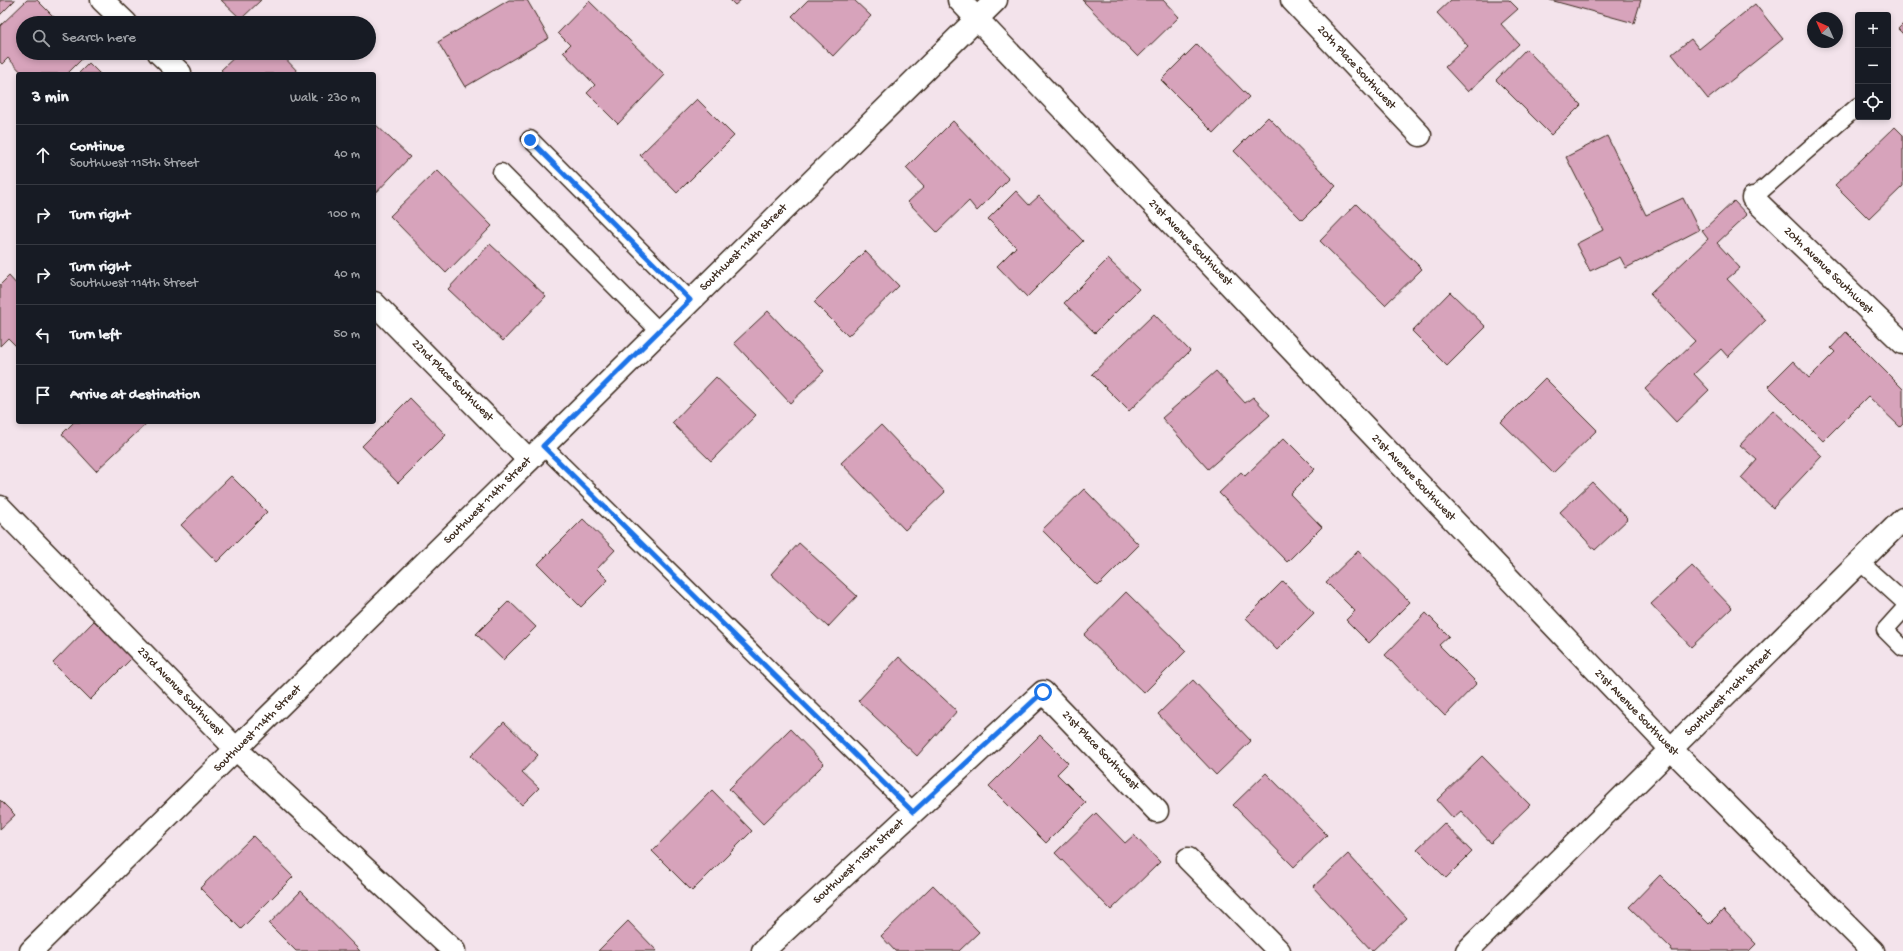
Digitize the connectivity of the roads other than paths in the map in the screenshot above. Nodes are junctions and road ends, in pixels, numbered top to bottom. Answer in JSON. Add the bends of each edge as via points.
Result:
{"nodes":[{"id":1,"x":102,"y":0,"type":"edge"},
{"id":2,"x":959,"y":0,"type":"edge"},
{"id":3,"x":996,"y":0,"type":"edge"},
{"id":4,"x":1292,"y":0,"type":"edge"},
{"id":5,"x":119,"y":16,"type":"edge"},
{"id":6,"x":976,"y":18,"type":"junction"},
{"id":7,"x":166,"y":60,"type":"edge"},
{"id":8,"x":179,"y":72,"type":"edge"},
{"id":9,"x":1855,"y":109,"type":"edge"},
{"id":10,"x":1420,"y":135,"type":"dead end"},
{"id":11,"x":530,"y":140,"type":"dead end"},
{"id":12,"x":501,"y":172,"type":"dead end"},
{"id":13,"x":1753,"y":198,"type":"joint"},
{"id":14,"x":690,"y":300,"type":"junction"},
{"id":15,"x":376,"y":305,"type":"edge"},
{"id":16,"x":659,"y":331,"type":"junction"},
{"id":17,"x":1903,"y":343,"type":"edge"},
{"id":18,"x":536,"y":453,"type":"junction"},
{"id":19,"x":0,"y":507,"type":"edge"},
{"id":20,"x":1903,"y":519,"type":"edge"},
{"id":21,"x":1860,"y":562,"type":"junction"},
{"id":22,"x":1903,"y":601,"type":"edge"},
{"id":23,"x":1903,"y":610,"type":"edge"},
{"id":24,"x":1903,"y":648,"type":"edge"},
{"id":25,"x":1043,"y":692,"type":"joint"},
{"id":26,"x":237,"y":750,"type":"junction"},
{"id":27,"x":1672,"y":750,"type":"junction"},
{"id":28,"x":1157,"y":811,"type":"dead end"},
{"id":29,"x":913,"y":812,"type":"junction"},
{"id":30,"x":1188,"y":860,"type":"dead end"},
{"id":31,"x":31,"y":951,"type":"edge"},
{"id":32,"x":454,"y":951,"type":"edge"},
{"id":33,"x":762,"y":951,"type":"edge"},
{"id":34,"x":1279,"y":951,"type":"edge"},
{"id":35,"x":1468,"y":951,"type":"edge"},
{"id":36,"x":1873,"y":951,"type":"edge"}],
"edges":[{"from":1,"to":5,"type":"street"},
{"from":2,"to":6,"type":"street","name":"21st Avenue Southwest"},
{"from":3,"to":6,"type":"street","name":"Southwest 114th Street"},
{"from":4,"to":10,"type":"street","name":"20th Place Southwest"},
{"from":6,"to":14,"type":"street","name":"Southwest 114th Street"},
{"from":6,"to":27,"type":"street","name":"21st Avenue Southwest"},
{"from":7,"to":8,"type":"street"},
{"from":9,"to":13,"type":"lane"},
{"from":11,"to":14,"type":"lane"},
{"from":12,"to":16,"type":"lane"},
{"from":13,"to":17,"type":"street","name":"20th Avenue Southwest"},
{"from":14,"to":16,"type":"street","name":"Southwest 114th Street"},
{"from":15,"to":18,"type":"street","name":"22nd Place Southwest"},
{"from":16,"to":18,"type":"street","name":"Southwest 114th Street"},
{"from":18,"to":26,"type":"street","name":"Southwest 114th Street"},
{"from":18,"to":29,"type":"lane"},
{"from":19,"to":26,"type":"street","name":"23rd Avenue Southwest"},
{"from":20,"to":21,"type":"street","name":"Southwest 116th Street"},
{"from":21,"to":22,"type":"lane"},
{"from":21,"to":27,"type":"street","name":"Southwest 116th Street"},
{"from":23,"to":24,"type":"lane","via":[[1885,630]]},
{"from":25,"to":28,"type":"street","name":"21st Place Southwest"},
{"from":25,"to":29,"type":"street","name":"Southwest 115th Street"},
{"from":26,"to":31,"type":"street","name":"Southwest 114th Street"},
{"from":26,"to":32,"type":"street","name":"23rd Avenue Southwest"},
{"from":27,"to":35,"type":"street","name":"Southwest 116th Street"},
{"from":27,"to":36,"type":"street","name":"21st Avenue Southwest"},
{"from":29,"to":33,"type":"street","name":"Southwest 115th Street"},
{"from":30,"to":34,"type":"street"}]}
